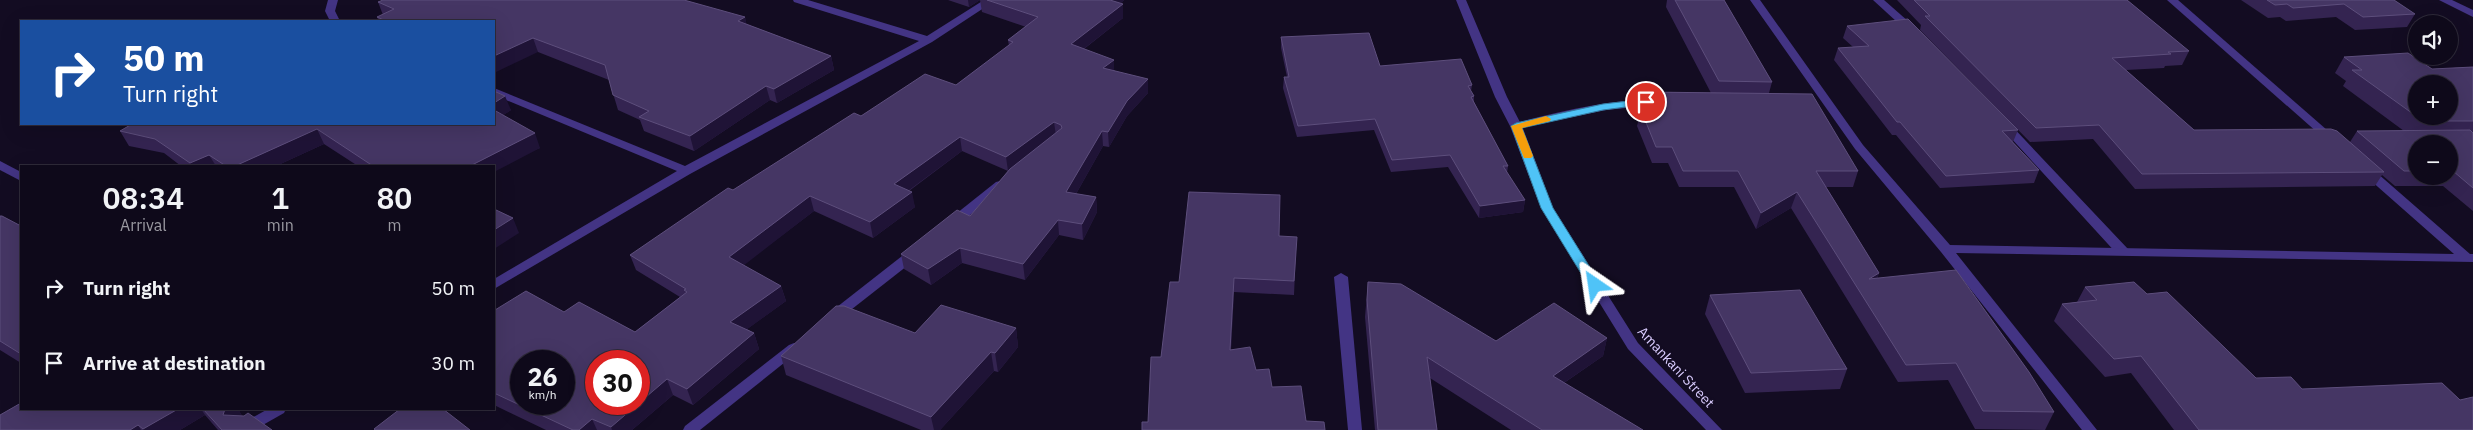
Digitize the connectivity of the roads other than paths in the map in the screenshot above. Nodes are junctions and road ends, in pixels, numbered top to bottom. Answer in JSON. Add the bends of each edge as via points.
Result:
{"nodes":[{"id":1,"x":333,"y":0,"type":"edge"},
{"id":2,"x":798,"y":0,"type":"edge"},
{"id":3,"x":991,"y":0,"type":"edge"},
{"id":4,"x":1461,"y":0,"type":"edge"},
{"id":5,"x":1754,"y":0,"type":"edge"},
{"id":6,"x":1878,"y":0,"type":"edge"},
{"id":7,"x":2172,"y":0,"type":"edge"},
{"id":8,"x":2444,"y":0,"type":"edge"},
{"id":9,"x":2473,"y":14,"type":"edge"},
{"id":10,"x":335,"y":20,"type":"edge"},
{"id":11,"x":1920,"y":38,"type":"edge"},
{"id":12,"x":928,"y":40,"type":"junction"},
{"id":13,"x":495,"y":91,"type":"edge"},
{"id":14,"x":1675,"y":102,"type":"edge"},
{"id":15,"x":1810,"y":105,"type":"edge"},
{"id":16,"x":1830,"y":105,"type":"junction"},
{"id":17,"x":1995,"y":115,"type":"edge"},
{"id":18,"x":1516,"y":126,"type":"junction"},
{"id":19,"x":2340,"y":147,"type":"edge"},
{"id":20,"x":2355,"y":160,"type":"edge"},
{"id":21,"x":0,"y":165,"type":"edge"},
{"id":22,"x":686,"y":171,"type":"junction"},
{"id":23,"x":20,"y":176,"type":"edge"},
{"id":24,"x":1009,"y":178,"type":"edge"},
{"id":25,"x":939,"y":233,"type":"edge"},
{"id":26,"x":924,"y":246,"type":"edge"},
{"id":27,"x":1946,"y":249,"type":"junction"},
{"id":28,"x":2123,"y":252,"type":"junction"},
{"id":29,"x":2470,"y":258,"type":"edge"},
{"id":30,"x":1341,"y":277,"type":"dead end"},
{"id":31,"x":495,"y":283,"type":"edge"},
{"id":32,"x":822,"y":326,"type":"edge"},
{"id":33,"x":807,"y":338,"type":"edge"},
{"id":34,"x":277,"y":410,"type":"edge"},
{"id":35,"x":242,"y":430,"type":"edge"},
{"id":36,"x":690,"y":430,"type":"edge"},
{"id":37,"x":1355,"y":430,"type":"edge"},
{"id":38,"x":1715,"y":430,"type":"edge"},
{"id":39,"x":2090,"y":430,"type":"edge"}],
"edges":[{"from":1,"to":10,"type":"street","via":[[330,11]]},
{"from":2,"to":12,"type":"street"},
{"from":3,"to":12,"type":"street"},
{"from":4,"to":18,"type":"street","name":"Amankani Street","via":[[1501,98]]},
{"from":5,"to":16,"type":"street"},
{"from":6,"to":11,"type":"street"},
{"from":7,"to":19,"type":"street"},
{"from":8,"to":9,"type":"street"},
{"from":12,"to":22,"type":"street"},
{"from":13,"to":22,"type":"street"},
{"from":14,"to":18,"type":"street","via":[[1620,104]]},
{"from":15,"to":16,"type":"street"},
{"from":16,"to":27,"type":"street","via":[[1859,147]]},
{"from":17,"to":28,"type":"street"},
{"from":18,"to":38,"type":"street","name":"Amankani Street","via":[[1547,208],[1633,346]]},
{"from":20,"to":29,"type":"street"},
{"from":21,"to":23,"type":"street"},
{"from":22,"to":31,"type":"street"},
{"from":24,"to":25,"type":"street"},
{"from":26,"to":32,"type":"street"},
{"from":27,"to":28,"type":"street"},
{"from":27,"to":39,"type":"street"},
{"from":28,"to":29,"type":"street"},
{"from":30,"to":37,"type":"street"},
{"from":33,"to":36,"type":"street"},
{"from":34,"to":35,"type":"street"}]}
